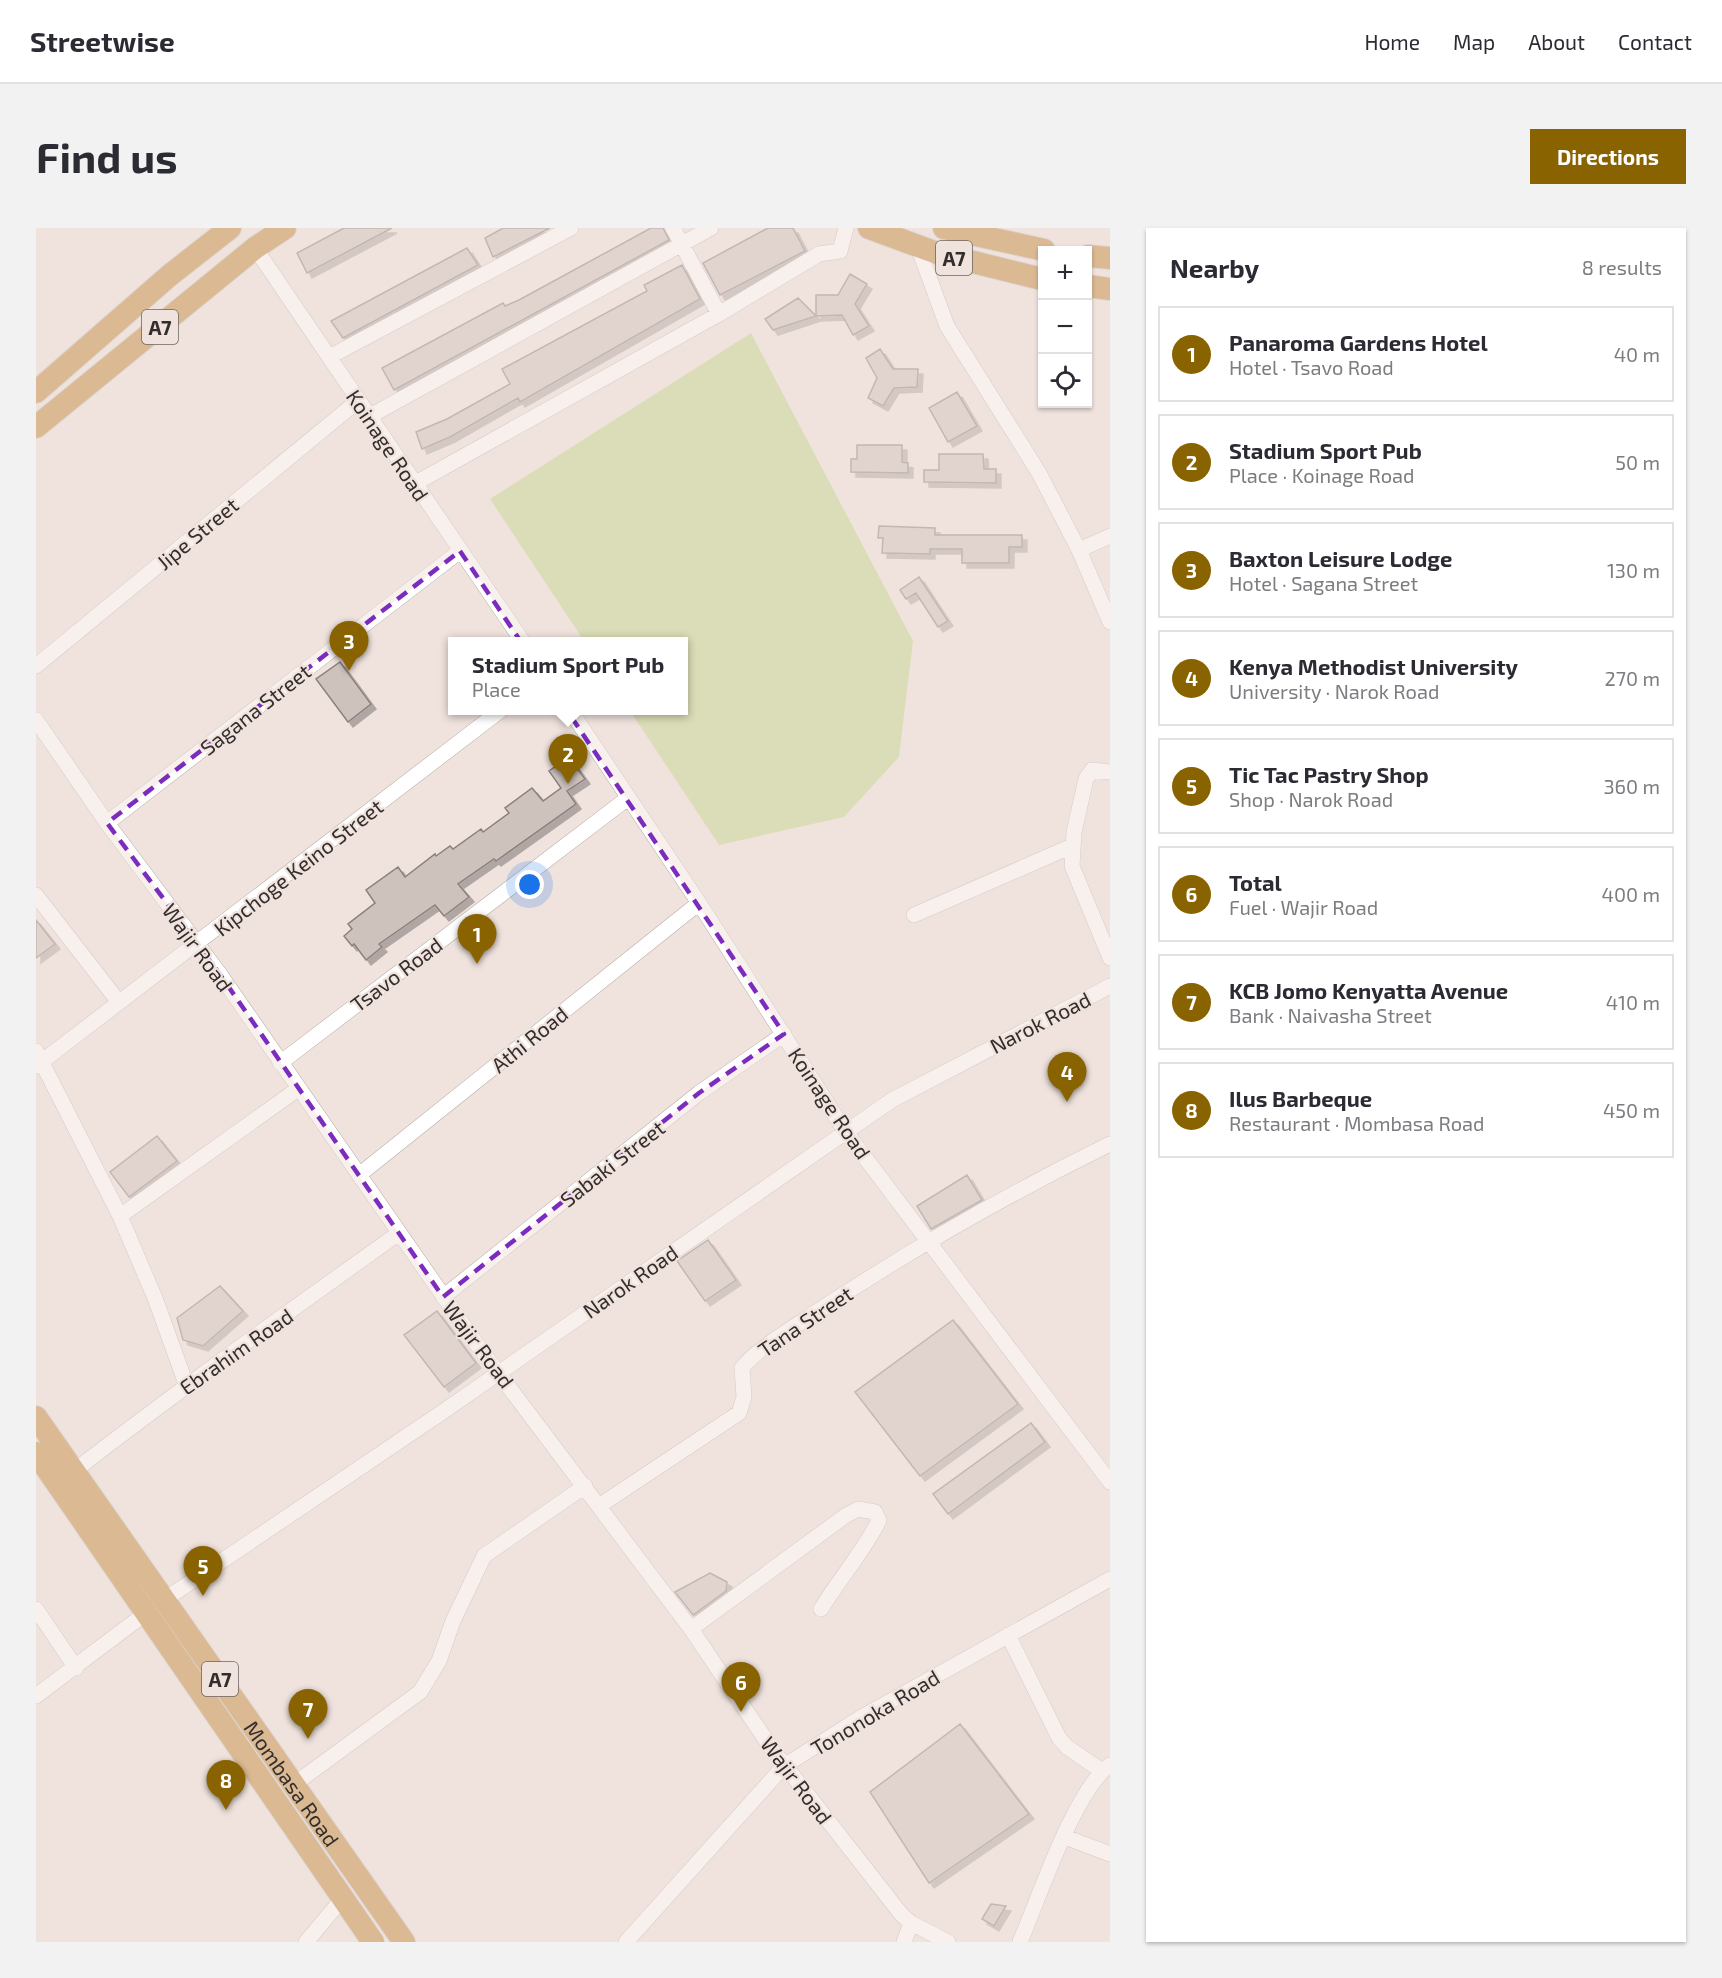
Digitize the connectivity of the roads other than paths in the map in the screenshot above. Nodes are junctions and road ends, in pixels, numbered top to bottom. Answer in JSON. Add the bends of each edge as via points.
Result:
{"nodes":[{"id":1,"x":230,"y":228,"type":"edge"},
{"id":2,"x":285,"y":228,"type":"edge"},
{"id":3,"x":572,"y":228,"type":"edge"},
{"id":4,"x":673,"y":228,"type":"edge"},
{"id":5,"x":711,"y":228,"type":"edge"},
{"id":6,"x":846,"y":228,"type":"edge"},
{"id":7,"x":869,"y":228,"type":"edge"},
{"id":8,"x":944,"y":228,"type":"edge"},
{"id":9,"x":683,"y":244,"type":"junction"},
{"id":10,"x":918,"y":247,"type":"junction"},
{"id":11,"x":255,"y":248,"type":"junction"},
{"id":12,"x":1038,"y":249,"type":"edge"},
{"id":13,"x":1092,"y":256,"type":"edge"},
{"id":14,"x":1110,"y":258,"type":"edge"},
{"id":15,"x":1038,"y":278,"type":"edge"},
{"id":16,"x":1092,"y":287,"type":"edge"},
{"id":17,"x":1110,"y":289,"type":"edge"},
{"id":18,"x":719,"y":314,"type":"junction"},
{"id":19,"x":329,"y":357,"type":"junction"},
{"id":20,"x":36,"y":392,"type":"edge"},
{"id":21,"x":359,"y":400,"type":"junction"},
{"id":22,"x":370,"y":416,"type":"junction"},
{"id":23,"x":36,"y":427,"type":"edge"},
{"id":24,"x":414,"y":484,"type":"junction"},
{"id":25,"x":1110,"y":536,"type":"edge"},
{"id":26,"x":1078,"y":550,"type":"junction"},
{"id":27,"x":460,"y":551,"type":"junction"},
{"id":28,"x":1110,"y":622,"type":"edge"},
{"id":29,"x":520,"y":637,"type":"edge"},
{"id":30,"x":36,"y":666,"type":"edge"},
{"id":31,"x":496,"y":715,"type":"edge"},
{"id":32,"x":573,"y":715,"type":"edge"},
{"id":33,"x":36,"y":720,"type":"edge"},
{"id":34,"x":1110,"y":772,"type":"edge"},
{"id":35,"x":628,"y":798,"type":"junction"},
{"id":36,"x":107,"y":823,"type":"junction"},
{"id":37,"x":1072,"y":846,"type":"junction"},
{"id":38,"x":36,"y":895,"type":"edge"},
{"id":39,"x":699,"y":903,"type":"junction"},
{"id":40,"x":914,"y":915,"type":"dead end"},
{"id":41,"x":196,"y":945,"type":"junction"},
{"id":42,"x":1110,"y":958,"type":"edge"},
{"id":43,"x":1110,"y":986,"type":"edge"},
{"id":44,"x":118,"y":1001,"type":"junction"},
{"id":45,"x":784,"y":1034,"type":"junction"},
{"id":46,"x":38,"y":1059,"type":"edge"},
{"id":47,"x":280,"y":1063,"type":"junction"},
{"id":48,"x":298,"y":1089,"type":"junction"},
{"id":49,"x":845,"y":1131,"type":"junction"},
{"id":50,"x":1110,"y":1144,"type":"edge"},
{"id":51,"x":359,"y":1174,"type":"junction"},
{"id":52,"x":120,"y":1216,"type":"junction"},
{"id":53,"x":399,"y":1233,"type":"junction"},
{"id":54,"x":929,"y":1240,"type":"junction"},
{"id":55,"x":443,"y":1297,"type":"junction"},
{"id":56,"x":497,"y":1373,"type":"junction"},
{"id":57,"x":186,"y":1384,"type":"junction"},
{"id":58,"x":36,"y":1417,"type":"edge"},
{"id":59,"x":38,"y":1458,"type":"edge"},
{"id":60,"x":74,"y":1471,"type":"junction"},
{"id":61,"x":1110,"y":1482,"type":"edge"},
{"id":62,"x":585,"y":1486,"type":"junction"},
{"id":63,"x":599,"y":1506,"type":"junction"},
{"id":64,"x":134,"y":1575,"type":"junction"},
{"id":65,"x":1110,"y":1579,"type":"edge"},
{"id":66,"x":155,"y":1607,"type":"junction"},
{"id":67,"x":821,"y":1609,"type":"dead end"},
{"id":68,"x":36,"y":1610,"type":"edge"},
{"id":69,"x":691,"y":1629,"type":"junction"},
{"id":70,"x":1008,"y":1635,"type":"junction"},
{"id":71,"x":180,"y":1642,"type":"junction"},
{"id":72,"x":76,"y":1668,"type":"junction"},
{"id":73,"x":36,"y":1696,"type":"edge"},
{"id":74,"x":784,"y":1766,"type":"junction"},
{"id":75,"x":1106,"y":1768,"type":"edge"},
{"id":76,"x":294,"y":1785,"type":"junction"},
{"id":77,"x":1065,"y":1837,"type":"junction"},
{"id":78,"x":1110,"y":1854,"type":"edge"},
{"id":79,"x":343,"y":1898,"type":"junction"},
{"id":80,"x":911,"y":1923,"type":"junction"},
{"id":81,"x":306,"y":1942,"type":"edge"},
{"id":82,"x":373,"y":1942,"type":"edge"},
{"id":83,"x":404,"y":1942,"type":"edge"},
{"id":84,"x":626,"y":1942,"type":"edge"},
{"id":85,"x":904,"y":1942,"type":"edge"},
{"id":86,"x":948,"y":1942,"type":"edge"},
{"id":87,"x":1020,"y":1942,"type":"edge"}],
"edges":[{"from":1,"to":20,"type":"highway","number":"A7"},
{"from":2,"to":11,"type":"highway","number":"A7"},
{"from":3,"to":19,"type":"street"},
{"from":4,"to":9,"type":"street"},
{"from":5,"to":9,"type":"street"},
{"from":6,"to":18,"type":"street","via":[[840,251],[819,254]]},
{"from":7,"to":10,"type":"highway","number":"A7"},
{"from":8,"to":12,"type":"highway","number":"A7"},
{"from":9,"to":18,"type":"street"},
{"from":9,"to":22,"type":"street"},
{"from":10,"to":15,"type":"highway","number":"A7"},
{"from":10,"to":26,"type":"street","via":[[947,326],[1039,473]]},
{"from":11,"to":19,"type":"street","name":"Koinage Road"},
{"from":11,"to":23,"type":"highway","number":"A7"},
{"from":13,"to":14,"type":"highway"},
{"from":16,"to":17,"type":"highway"},
{"from":18,"to":24,"type":"street"},
{"from":19,"to":21,"type":"street","name":"Koinage Road"},
{"from":21,"to":22,"type":"street","name":"Koinage Road"},
{"from":21,"to":30,"type":"street","name":"Jipe Street"},
{"from":22,"to":24,"type":"street","name":"Koinage Road"},
{"from":24,"to":27,"type":"street","name":"Koinage Road"},
{"from":25,"to":26,"type":"street"},
{"from":26,"to":28,"type":"street"},
{"from":27,"to":29,"type":"street","name":"Koinage Road"},
{"from":27,"to":36,"type":"street","name":"Sagana Street"},
{"from":31,"to":41,"type":"street","name":"Kipchoge Keino Street"},
{"from":32,"to":35,"type":"street","name":"Koinage Road"},
{"from":33,"to":36,"type":"street","name":"Wajir Road"},
{"from":34,"to":37,"type":"street","via":[[1092,770],[1086,779]]},
{"from":35,"to":39,"type":"street","name":"Koinage Road"},
{"from":35,"to":47,"type":"street","name":"Tsavo Road"},
{"from":36,"to":41,"type":"street","name":"Wajir Road"},
{"from":37,"to":40,"type":"street"},
{"from":37,"to":42,"type":"street","via":[[1072,866]]},
{"from":38,"to":44,"type":"street"},
{"from":39,"to":45,"type":"street","name":"Koinage Road"},
{"from":39,"to":51,"type":"street","name":"Athi Road"},
{"from":41,"to":44,"type":"street","name":"Kipchoge Keino Street"},
{"from":41,"to":47,"type":"street","name":"Wajir Road"},
{"from":43,"to":49,"type":"street","name":"Narok Road","via":[[892,1100]]},
{"from":44,"to":46,"type":"street","name":"Kipchoge Keino Street"},
{"from":45,"to":49,"type":"street","name":"Koinage Road"},
{"from":45,"to":55,"type":"street","name":"Sabaki Street","via":[[699,1093]]},
{"from":46,"to":52,"type":"street"},
{"from":47,"to":48,"type":"street","name":"Wajir Road"},
{"from":48,"to":51,"type":"street","name":"Wajir Road"},
{"from":48,"to":52,"type":"street"},
{"from":49,"to":54,"type":"street","name":"Koinage Road"},
{"from":49,"to":56,"type":"street","name":"Narok Road"},
{"from":50,"to":54,"type":"street"},
{"from":51,"to":53,"type":"street","name":"Wajir Road"},
{"from":52,"to":57,"type":"street"},
{"from":53,"to":55,"type":"street","name":"Wajir Road"},
{"from":53,"to":57,"type":"street","name":"Ebrahim Road"},
{"from":54,"to":61,"type":"street","name":"Koinage Road"},
{"from":54,"to":63,"type":"street","name":"Tana Street","via":[[750,1359],[742,1368],[744,1397],[739,1413]]},
{"from":55,"to":56,"type":"street","name":"Wajir Road"},
{"from":56,"to":62,"type":"street","name":"Wajir Road"},
{"from":56,"to":66,"type":"street","name":"Narok Road"},
{"from":57,"to":60,"type":"street","name":"Ebrahim Road"},
{"from":58,"to":60,"type":"highway","name":"Mombasa Road","number":"A7"},
{"from":59,"to":64,"type":"highway","name":"Mombasa Road","number":"A7"},
{"from":60,"to":64,"type":"highway","name":"Mombasa Road","number":"A7"},
{"from":62,"to":63,"type":"street","name":"Wajir Road"},
{"from":62,"to":76,"type":"street","via":[[484,1556],[439,1661],[420,1692]]},
{"from":63,"to":69,"type":"street","name":"Wajir Road"},
{"from":64,"to":66,"type":"highway","name":"Mombasa Road","number":"A7"},
{"from":65,"to":70,"type":"street","name":"Tononoka Road"},
{"from":66,"to":71,"type":"highway","name":"Mombasa Road","number":"A7"},
{"from":66,"to":72,"type":"street","name":"Narok Road"},
{"from":67,"to":69,"type":"street","via":[[872,1535],[879,1520],[875,1512],[858,1509],[845,1516]]},
{"from":68,"to":72,"type":"street"},
{"from":69,"to":74,"type":"street","name":"Wajir Road"},
{"from":70,"to":74,"type":"street","name":"Tononoka Road","via":[[860,1718]]},
{"from":70,"to":75,"type":"street","via":[[1059,1738],[1067,1747]]},
{"from":71,"to":76,"type":"highway","name":"Mombasa Road","number":"A7"},
{"from":71,"to":79,"type":"highway","name":"Mombasa Road","number":"A7"},
{"from":72,"to":73,"type":"street","name":"Narok Road"},
{"from":74,"to":80,"type":"street","name":"Wajir Road","via":[[884,1895]]},
{"from":74,"to":84,"type":"street","name":"Tononoka Road"},
{"from":75,"to":77,"type":"street","via":[[1094,1779]]},
{"from":76,"to":83,"type":"highway","name":"Mombasa Road","number":"A7"},
{"from":77,"to":78,"type":"street"},
{"from":77,"to":87,"type":"street"},
{"from":79,"to":81,"type":"street"},
{"from":79,"to":82,"type":"highway","name":"Mombasa Road","number":"A7"},
{"from":80,"to":85,"type":"street"},
{"from":80,"to":86,"type":"street","name":"Wajir Road"}]}
